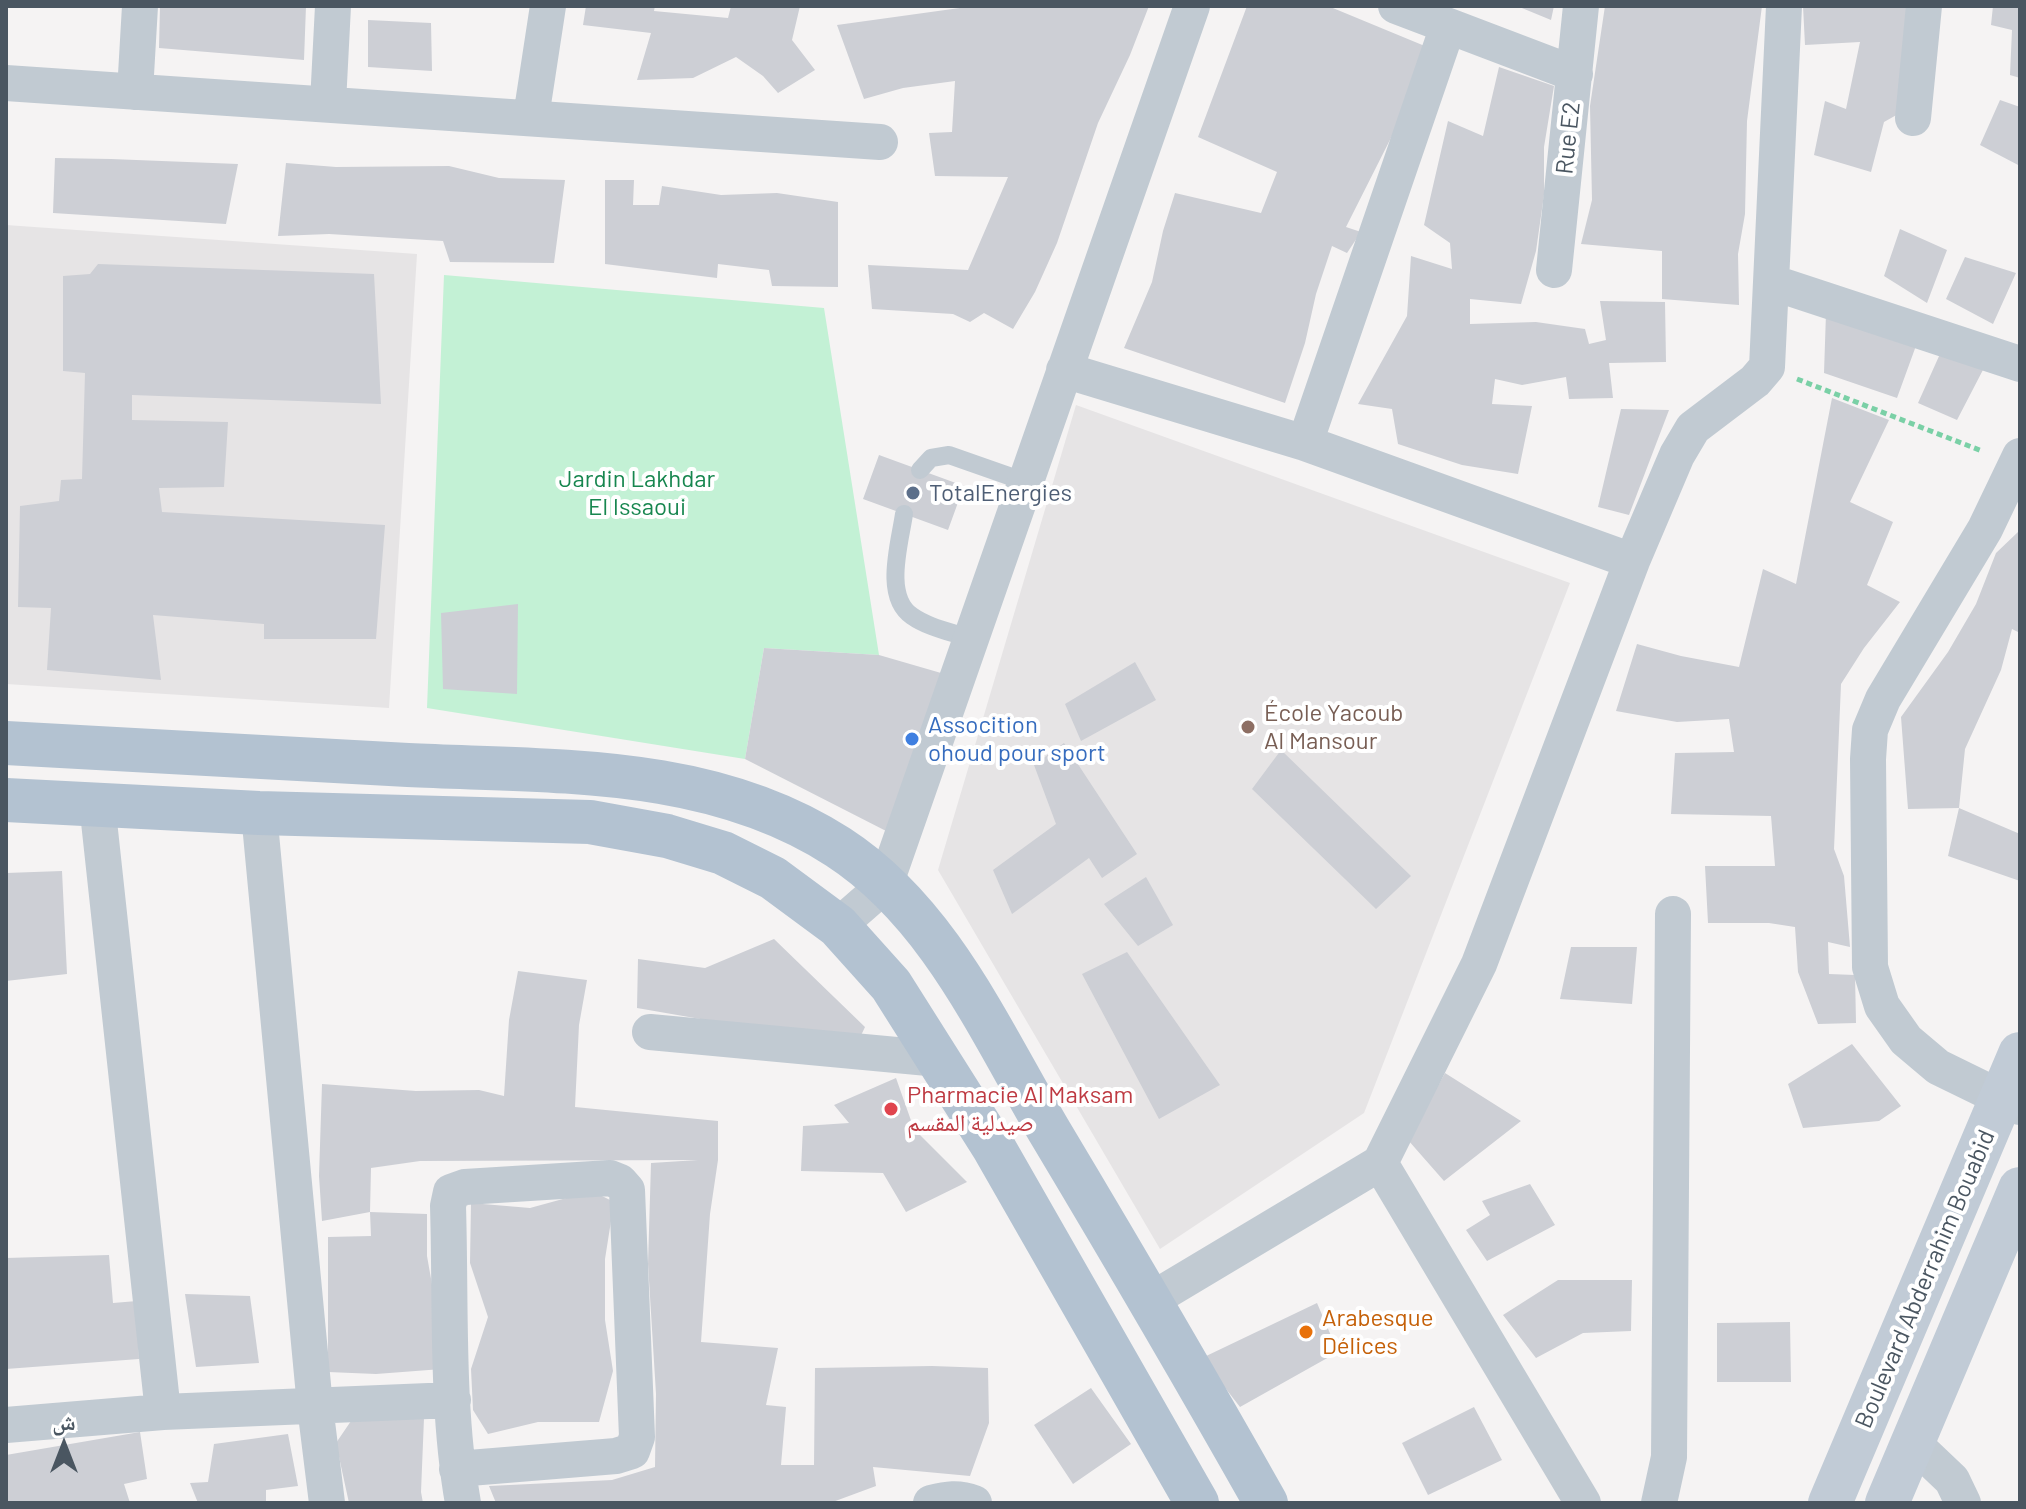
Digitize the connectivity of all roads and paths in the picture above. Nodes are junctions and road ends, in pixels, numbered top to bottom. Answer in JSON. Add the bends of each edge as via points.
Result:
{"nodes":[{"id":1,"x":140,"y":6,"type":"edge"},
{"id":2,"x":333,"y":6,"type":"edge"},
{"id":3,"x":548,"y":6,"type":"edge"},
{"id":4,"x":1192,"y":6,"type":"edge"},
{"id":5,"x":1396,"y":6,"type":"edge"},
{"id":6,"x":1581,"y":6,"type":"edge"},
{"id":7,"x":1784,"y":6,"type":"edge"},
{"id":8,"x":1924,"y":6,"type":"edge"},
{"id":9,"x":1448,"y":26,"type":"junction"},
{"id":10,"x":1575,"y":74,"type":"junction"},
{"id":11,"x":6,"y":83,"type":"edge"},
{"id":12,"x":135,"y":92,"type":"junction"},
{"id":13,"x":328,"y":103,"type":"junction"},
{"id":14,"x":531,"y":117,"type":"junction"},
{"id":15,"x":1913,"y":118,"type":"dead end"},
{"id":16,"x":880,"y":142,"type":"dead end"},
{"id":17,"x":1554,"y":270,"type":"dead end"},
{"id":18,"x":1771,"y":282,"type":"junction"},
{"id":19,"x":2020,"y":364,"type":"edge"},
{"id":20,"x":1767,"y":367,"type":"junction"},
{"id":21,"x":1064,"y":370,"type":"junction"},
{"id":22,"x":1305,"y":443,"type":"junction"},
{"id":23,"x":2018,"y":460,"type":"edge"},
{"id":24,"x":920,"y":470,"type":"dead end"},
{"id":25,"x":1026,"y":482,"type":"junction"},
{"id":26,"x":904,"y":514,"type":"dead end"},
{"id":27,"x":1632,"y":561,"type":"junction"},
{"id":28,"x":971,"y":639,"type":"junction"},
{"id":29,"x":6,"y":743,"type":"edge"},
{"id":30,"x":6,"y":800,"type":"edge"},
{"id":31,"x":97,"y":803,"type":"junction"},
{"id":32,"x":259,"y":813,"type":"junction"},
{"id":33,"x":885,"y":885,"type":"junction"},
{"id":34,"x":1673,"y":914,"type":"dead end"},
{"id":35,"x":838,"y":926,"type":"junction"},
{"id":36,"x":650,"y":1032,"type":"dead end"},
{"id":37,"x":2020,"y":1054,"type":"edge"},
{"id":38,"x":939,"y":1059,"type":"junction"},
{"id":39,"x":2010,"y":1103,"type":"edge"},
{"id":40,"x":1380,"y":1163,"type":"junction"},
{"id":41,"x":2020,"y":1189,"type":"edge"},
{"id":42,"x":1151,"y":1300,"type":"junction"},
{"id":43,"x":453,"y":1400,"type":"junction"},
{"id":44,"x":315,"y":1406,"type":"junction"},
{"id":45,"x":163,"y":1412,"type":"junction"},
{"id":46,"x":6,"y":1425,"type":"edge"},
{"id":47,"x":1912,"y":1442,"type":"junction"},
{"id":48,"x":460,"y":1486,"type":"edge"},
{"id":49,"x":327,"y":1503,"type":"edge"},
{"id":50,"x":931,"y":1503,"type":"edge"},
{"id":51,"x":974,"y":1503,"type":"edge"},
{"id":52,"x":1197,"y":1503,"type":"edge"},
{"id":53,"x":1266,"y":1503,"type":"edge"},
{"id":54,"x":1583,"y":1503,"type":"edge"},
{"id":55,"x":1659,"y":1503,"type":"edge"},
{"id":56,"x":1830,"y":1503,"type":"edge"},
{"id":57,"x":1887,"y":1503,"type":"edge"},
{"id":58,"x":1963,"y":1503,"type":"edge"}],
"edges":[{"from":1,"to":12,"type":"street"},
{"from":2,"to":13,"type":"street"},
{"from":3,"to":14,"type":"street"},
{"from":4,"to":21,"type":"street"},
{"from":5,"to":9,"type":"street"},
{"from":6,"to":10,"type":"street","name":"Rue E2"},
{"from":7,"to":18,"type":"street"},
{"from":8,"to":15,"type":"street"},
{"from":9,"to":10,"type":"street"},
{"from":9,"to":22,"type":"street"},
{"from":10,"to":17,"type":"street","name":"Rue E2"},
{"from":11,"to":12,"type":"street"},
{"from":12,"to":13,"type":"street"},
{"from":13,"to":14,"type":"street"},
{"from":14,"to":16,"type":"street"},
{"from":18,"to":19,"type":"street"},
{"from":18,"to":20,"type":"street"},
{"from":20,"to":23,"type":"path"},
{"from":20,"to":27,"type":"street","via":[[1693,428]]},
{"from":21,"to":22,"type":"street"},
{"from":21,"to":25,"type":"street"},
{"from":22,"to":27,"type":"street"},
{"from":23,"to":39,"type":"street","via":[[1985,529],[1883,699],[1870,730],[1868,759],[1870,967],[1882,1006],[1906,1040],[1938,1067]]},
{"from":24,"to":25,"type":"lane","via":[[931,458],[949,455]]},
{"from":25,"to":28,"type":"street"},
{"from":26,"to":28,"type":"lane","via":[[896,582],[900,602],[915,618]]},
{"from":27,"to":40,"type":"street","via":[[1479,964]]},
{"from":28,"to":33,"type":"street"},
{"from":29,"to":33,"type":"main road","via":[[632,777],[701,790],[776,813],[839,847]]},
{"from":30,"to":31,"type":"main road"},
{"from":31,"to":32,"type":"main road"},
{"from":31,"to":45,"type":"street"},
{"from":32,"to":35,"type":"main road","via":[[590,822],[667,836],[723,853],[773,878]]},
{"from":32,"to":44,"type":"street"},
{"from":33,"to":35,"type":"street"},
{"from":33,"to":42,"type":"main road","via":[[941,948]]},
{"from":34,"to":55,"type":"street","via":[[1669,1457]]},
{"from":35,"to":38,"type":"main road","via":[[891,985]]},
{"from":36,"to":38,"type":"street"},
{"from":37,"to":39,"type":"main road","name":"Boulevard Abderrahim Bouabid"},
{"from":38,"to":52,"type":"main road"},
{"from":39,"to":56,"type":"main road","name":"Boulevard Abderrahim Bouabid"},
{"from":40,"to":42,"type":"street"},
{"from":40,"to":54,"type":"street"},
{"from":41,"to":47,"type":"main road"},
{"from":42,"to":53,"type":"main road"},
{"from":43,"to":44,"type":"street"},
{"from":43,"to":48,"type":"street"},
{"from":43,"to":48,"type":"street","via":[[451,1192],[596,1178],[620,1182],[627,1190],[628,1206],[637,1437],[632,1451]]},
{"from":44,"to":45,"type":"street"},
{"from":44,"to":49,"type":"street"},
{"from":45,"to":46,"type":"street"},
{"from":47,"to":57,"type":"main road"},
{"from":47,"to":58,"type":"street","via":[[1952,1480]]},
{"from":50,"to":51,"type":"street"}]}
